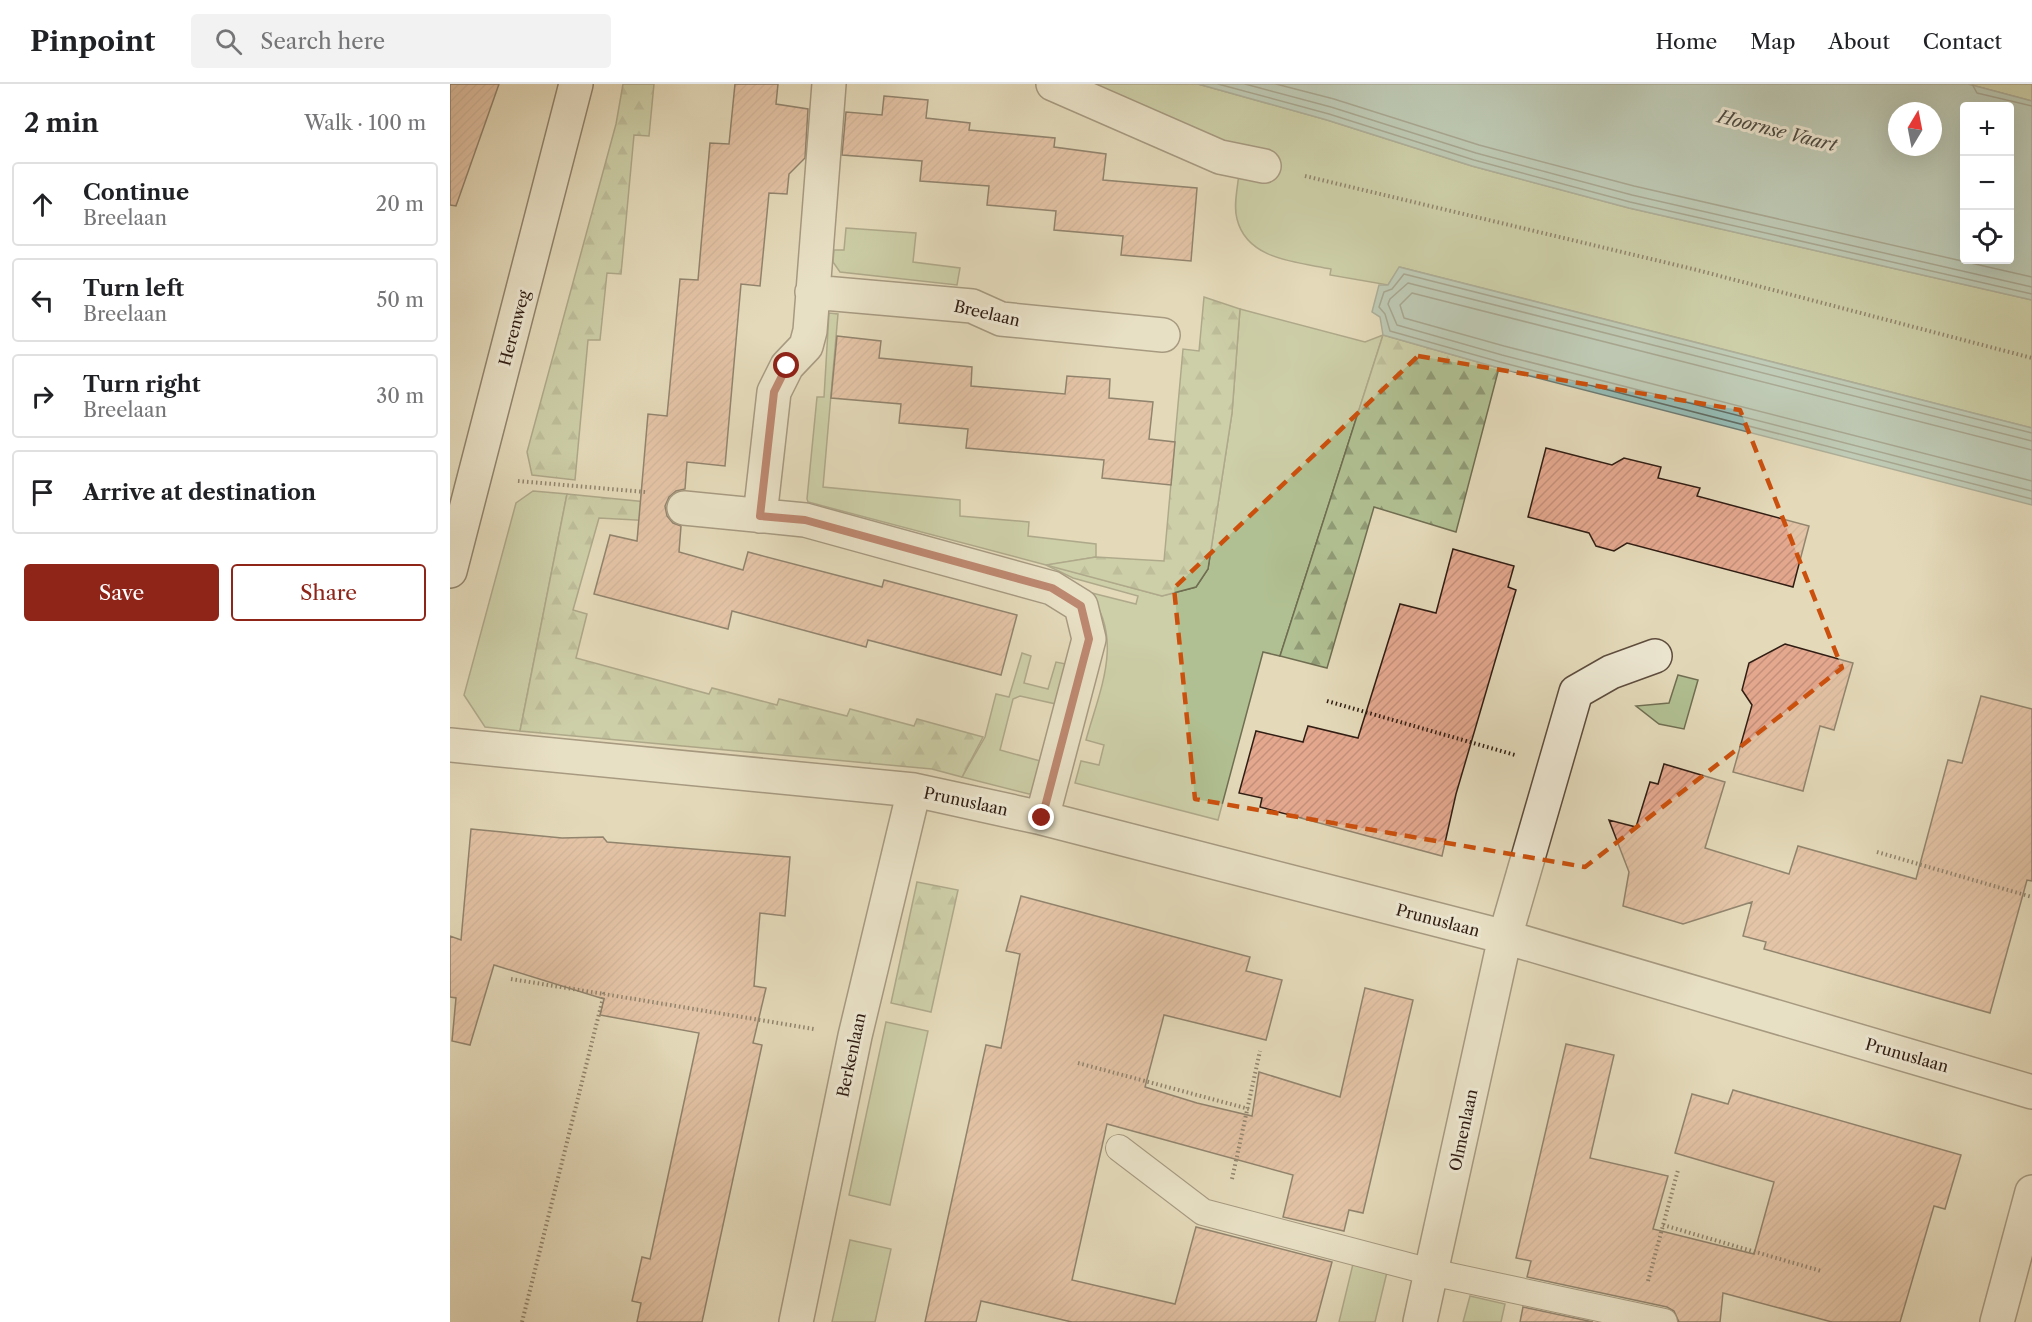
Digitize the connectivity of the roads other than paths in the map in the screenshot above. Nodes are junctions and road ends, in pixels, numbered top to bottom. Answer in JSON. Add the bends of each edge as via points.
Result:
{"nodes":[{"id":1,"x":576,"y":84,"type":"edge"},
{"id":2,"x":829,"y":84,"type":"edge"},
{"id":3,"x":1053,"y":84,"type":"edge"},
{"id":4,"x":1264,"y":166,"type":"road end"},
{"id":5,"x":812,"y":292,"type":"junction"},
{"id":6,"x":1163,"y":335,"type":"dead end"},
{"id":7,"x":684,"y":508,"type":"road end"},
{"id":8,"x":760,"y":516,"type":"junction"},
{"id":9,"x":455,"y":533,"type":"edge"},
{"id":10,"x":450,"y":571,"type":"edge"},
{"id":11,"x":1655,"y":656,"type":"dead end"},
{"id":12,"x":450,"y":745,"type":"edge"},
{"id":13,"x":914,"y":790,"type":"junction"},
{"id":14,"x":1042,"y":818,"type":"junction"},
{"id":15,"x":1505,"y":938,"type":"junction"},
{"id":16,"x":2032,"y":1092,"type":"edge"},
{"id":17,"x":1119,"y":1148,"type":"dead end"},
{"id":18,"x":2032,"y":1192,"type":"edge"},
{"id":19,"x":1431,"y":1272,"type":"junction"},
{"id":20,"x":796,"y":1322,"type":"edge"},
{"id":21,"x":1420,"y":1322,"type":"edge"},
{"id":22,"x":1664,"y":1322,"type":"edge"},
{"id":23,"x":1996,"y":1322,"type":"edge"}],
"edges":[{"from":1,"to":9,"type":"street","name":"Herenweg","via":[[474,478]]},
{"from":2,"to":5,"type":"street"},
{"from":3,"to":4,"type":"street","via":[[1220,157]]},
{"from":5,"to":6,"type":"street","name":"Breelaan","via":[[972,306],[1000,319]]},
{"from":5,"to":8,"type":"street","via":[[806,346],[787,366],[774,392]]},
{"from":7,"to":8,"type":"street"},
{"from":8,"to":14,"type":"street","via":[[805,520],[1052,588],[1081,606],[1089,639]]},
{"from":9,"to":10,"type":"street","name":"Herenweg"},
{"from":11,"to":15,"type":"street","via":[[1611,672],[1576,692]]},
{"from":12,"to":13,"type":"street","name":"Prunuslaan"},
{"from":13,"to":14,"type":"street","name":"Prunuslaan"},
{"from":13,"to":20,"type":"street","name":"Berkenlaan","via":[[855,1036]]},
{"from":14,"to":15,"type":"street","name":"Prunuslaan"},
{"from":15,"to":16,"type":"street","name":"Prunuslaan"},
{"from":15,"to":19,"type":"street","name":"Olmenlaan"},
{"from":17,"to":19,"type":"lane","via":[[1203,1212]]},
{"from":18,"to":23,"type":"street"},
{"from":19,"to":21,"type":"street","name":"Olmenlaan"},
{"from":19,"to":22,"type":"lane"}]}
